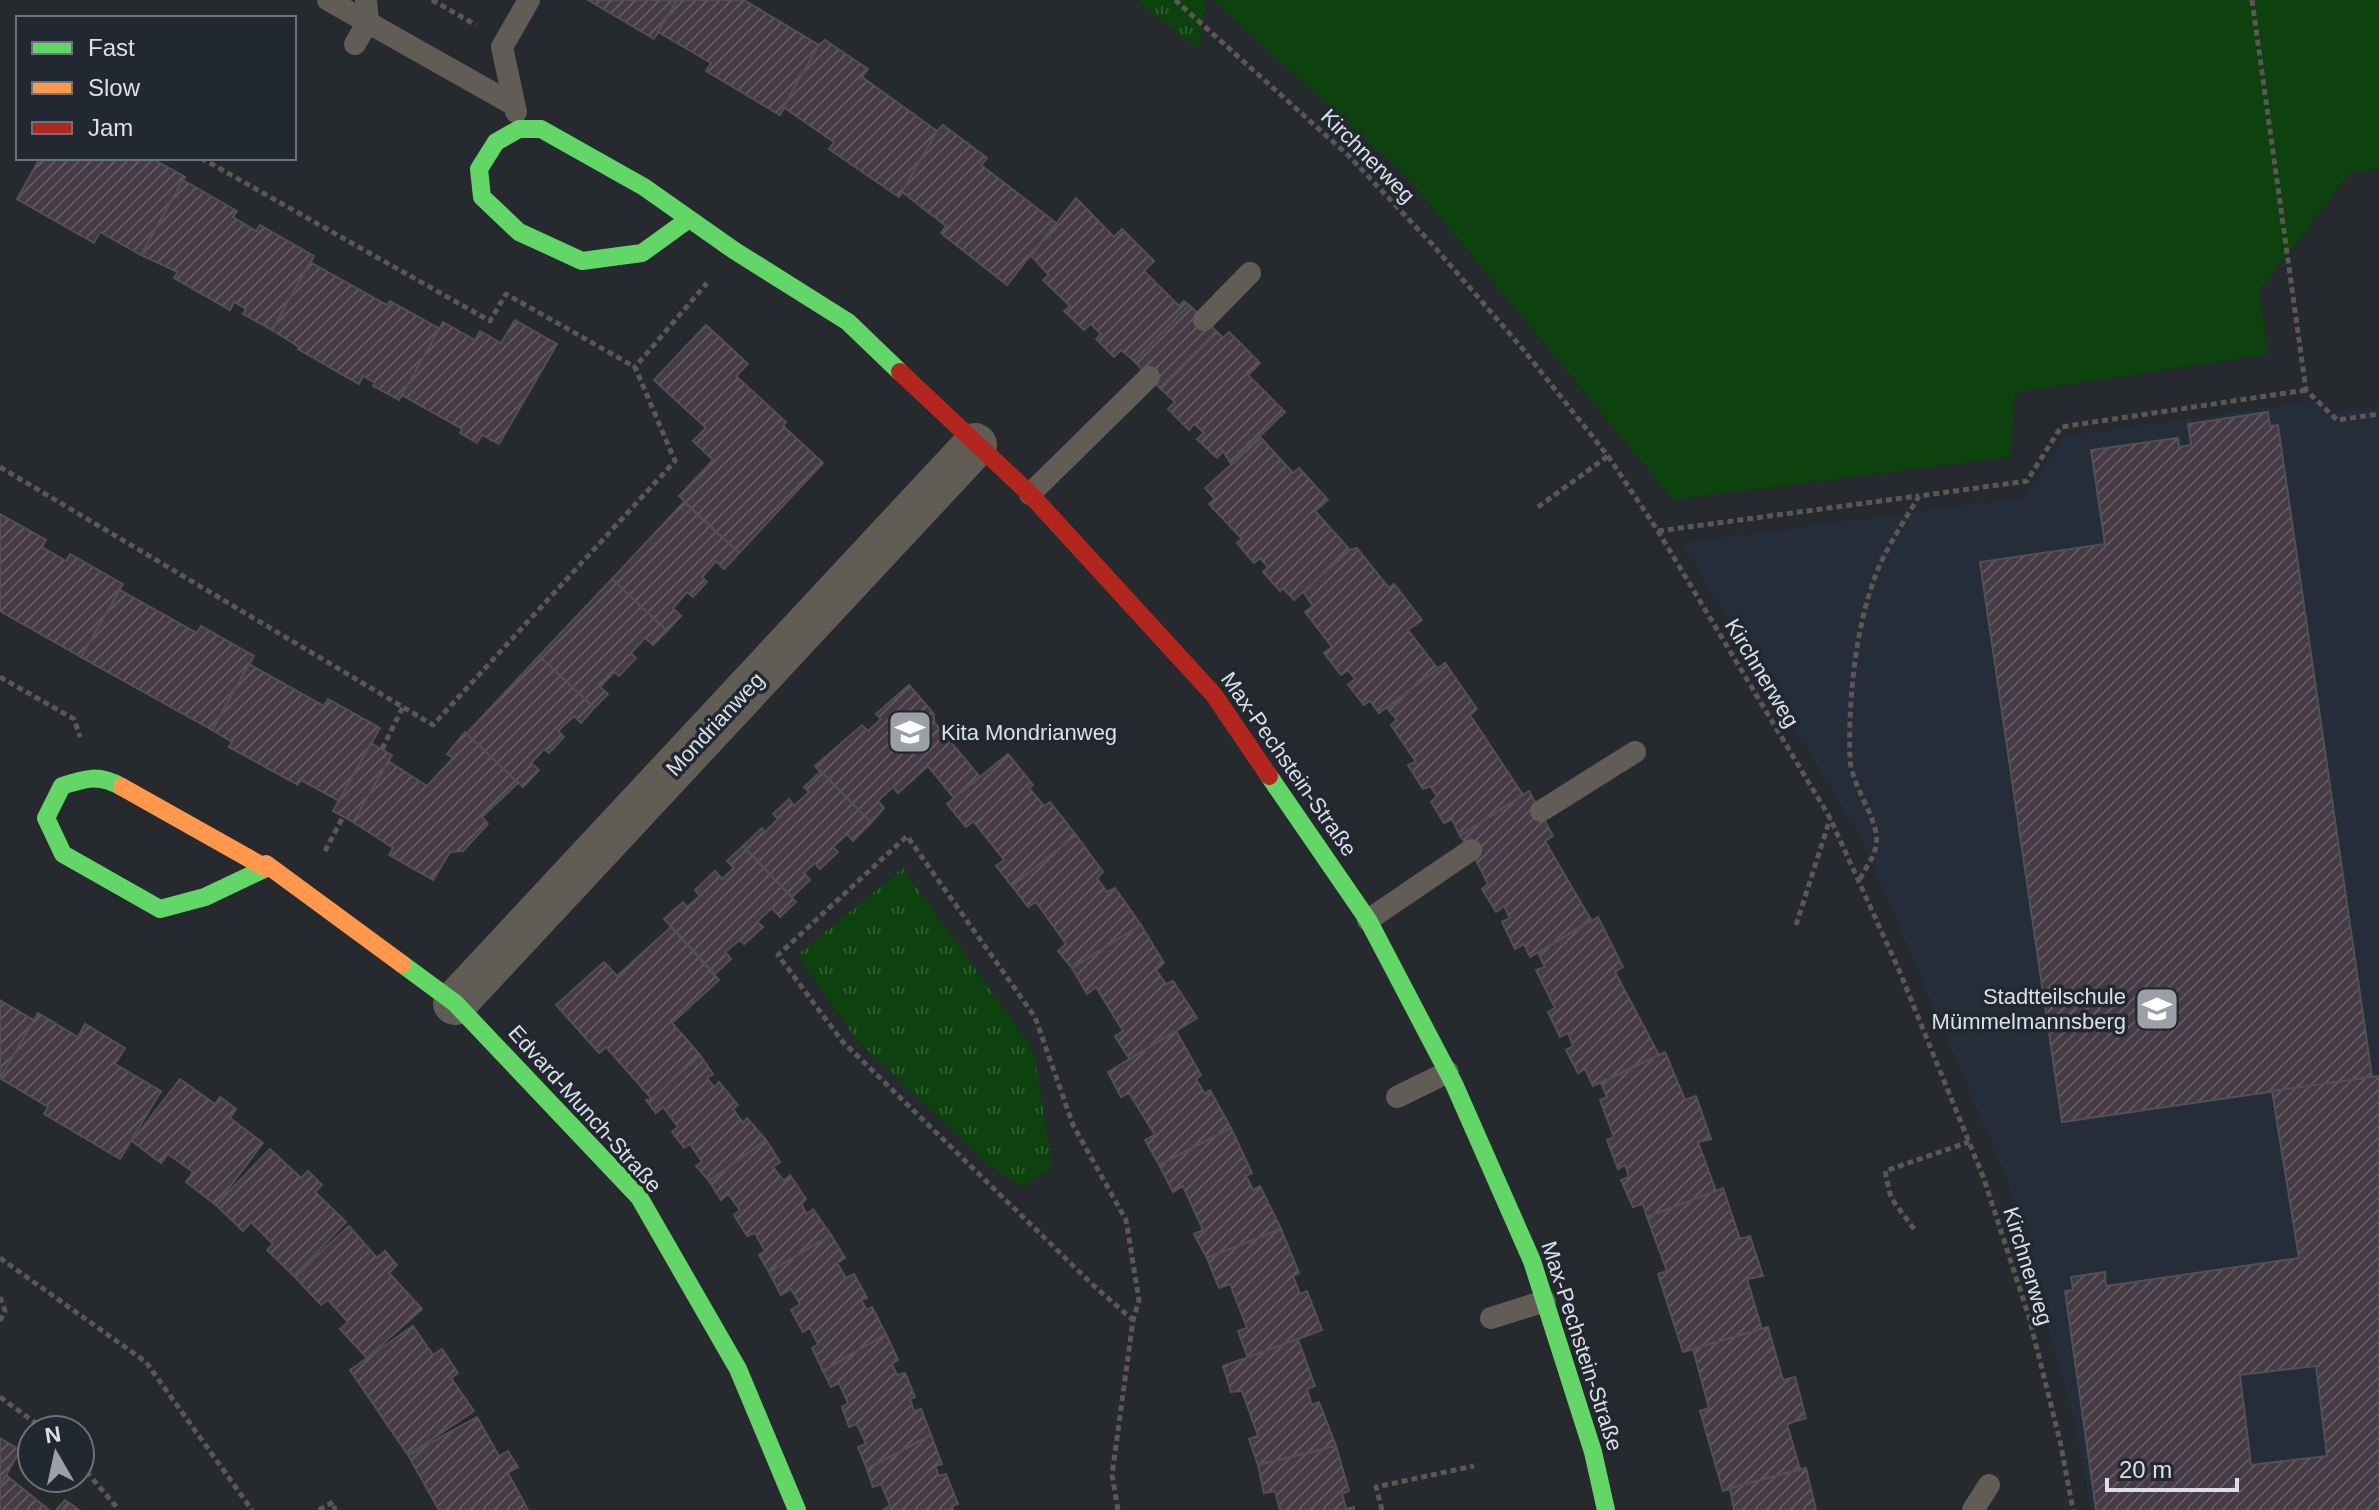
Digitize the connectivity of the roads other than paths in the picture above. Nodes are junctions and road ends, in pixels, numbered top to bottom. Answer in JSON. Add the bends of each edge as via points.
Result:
{"nodes":[{"id":1,"x":328,"y":0,"type":"edge"},
{"id":2,"x":529,"y":0,"type":"edge"},
{"id":3,"x":367,"y":11,"type":"edge"},
{"id":4,"x":355,"y":44,"type":"dead end"},
{"id":5,"x":514,"y":105,"type":"junction"},
{"id":6,"x":519,"y":129,"type":"junction"},
{"id":7,"x":689,"y":219,"type":"junction"},
{"id":8,"x":1250,"y":273,"type":"dead end"},
{"id":9,"x":1204,"y":320,"type":"dead end"},
{"id":10,"x":1149,"y":377,"type":"dead end"},
{"id":11,"x":975,"y":445,"type":"junction"},
{"id":12,"x":1030,"y":494,"type":"junction"},
{"id":13,"x":1635,"y":752,"type":"dead end"},
{"id":14,"x":1541,"y":811,"type":"dead end"},
{"id":15,"x":1471,"y":850,"type":"dead end"},
{"id":16,"x":266,"y":868,"type":"junction"},
{"id":17,"x":1368,"y":920,"type":"junction"},
{"id":18,"x":455,"y":1003,"type":"junction"},
{"id":19,"x":1448,"y":1072,"type":"junction"},
{"id":20,"x":1397,"y":1097,"type":"dead end"},
{"id":21,"x":1545,"y":1301,"type":"junction"},
{"id":22,"x":1491,"y":1318,"type":"dead end"},
{"id":23,"x":1989,"y":1485,"type":"dead end"},
{"id":24,"x":797,"y":1510,"type":"edge"},
{"id":25,"x":1606,"y":1510,"type":"edge"},
{"id":26,"x":1973,"y":1510,"type":"edge"}],
"edges":[{"from":1,"to":3,"type":"lane"},
{"from":2,"to":5,"type":"lane","via":[[502,47]]},
{"from":3,"to":4,"type":"lane"},
{"from":3,"to":5,"type":"lane"},
{"from":5,"to":6,"type":"lane"},
{"from":6,"to":7,"type":"street","name":"Max-Pechstein-Straße","via":[[541,129]]},
{"from":6,"to":7,"type":"street","via":[[496,142],[479,169],[482,197],[519,232],[582,261],[642,253]]},
{"from":7,"to":11,"type":"street","name":"Max-Pechstein-Straße","via":[[848,322]]},
{"from":8,"to":9,"type":"lane"},
{"from":10,"to":12,"type":"lane"},
{"from":11,"to":12,"type":"street","name":"Max-Pechstein-Straße"},
{"from":11,"to":18,"type":"street","name":"Mondrianweg"},
{"from":12,"to":17,"type":"street","name":"Max-Pechstein-Straße","via":[[1214,695]]},
{"from":13,"to":14,"type":"lane"},
{"from":15,"to":17,"type":"lane"},
{"from":16,"to":16,"type":"street","name":"Edvard-Munch-Straße","via":[[110,780],[92,776],[62,786],[46,818],[63,854],[160,909],[205,897]]},
{"from":16,"to":18,"type":"street","name":"Edvard-Munch-Straße"},
{"from":17,"to":19,"type":"street","name":"Max-Pechstein-Straße"},
{"from":18,"to":24,"type":"street","name":"Edvard-Munch-Straße","via":[[639,1197],[738,1369]]},
{"from":19,"to":20,"type":"lane"},
{"from":19,"to":21,"type":"street","name":"Max-Pechstein-Straße"},
{"from":21,"to":22,"type":"lane"},
{"from":21,"to":25,"type":"street","name":"Max-Pechstein-Straße"},
{"from":23,"to":26,"type":"lane"}]}
